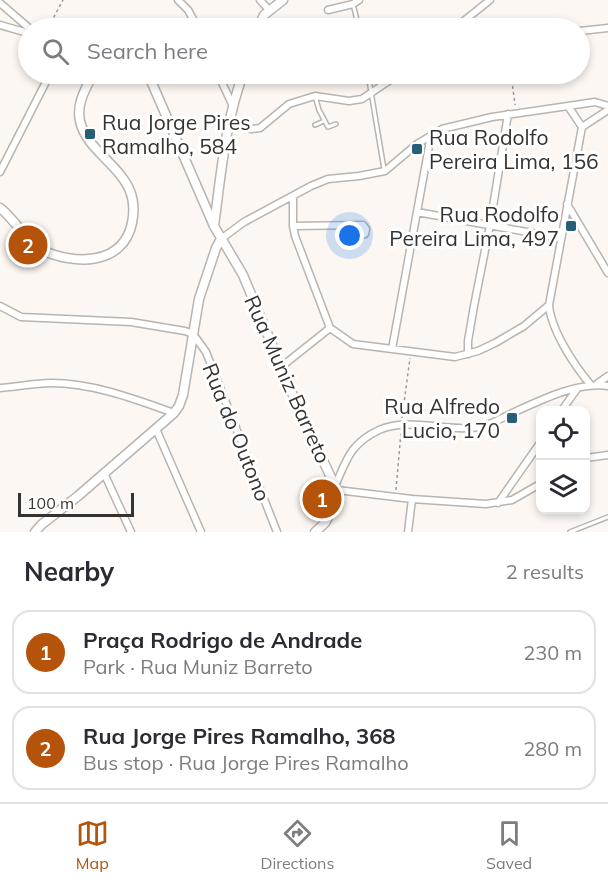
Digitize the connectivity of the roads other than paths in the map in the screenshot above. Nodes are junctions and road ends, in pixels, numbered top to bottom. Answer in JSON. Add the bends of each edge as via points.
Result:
{"nodes":[{"id":1,"x":178,"y":0,"type":"edge"},
{"id":2,"x":260,"y":0,"type":"edge"},
{"id":3,"x":283,"y":0,"type":"edge"},
{"id":4,"x":490,"y":0,"type":"edge"},
{"id":5,"x":356,"y":2,"type":"edge"},
{"id":6,"x":0,"y":3,"type":"edge"},
{"id":7,"x":328,"y":9,"type":"dead end"},
{"id":8,"x":270,"y":11,"type":"junction"},
{"id":9,"x":192,"y":18,"type":"edge"},
{"id":10,"x":263,"y":18,"type":"edge"},
{"id":11,"x":358,"y":18,"type":"edge"},
{"id":12,"x":468,"y":18,"type":"edge"},
{"id":13,"x":18,"y":19,"type":"edge"},
{"id":14,"x":0,"y":25,"type":"edge"},
{"id":15,"x":608,"y":28,"type":"edge"},
{"id":16,"x":18,"y":30,"type":"edge"},
{"id":17,"x":590,"y":30,"type":"edge"},
{"id":18,"x":45,"y":84,"type":"edge"},
{"id":19,"x":89,"y":84,"type":"edge"},
{"id":20,"x":152,"y":84,"type":"edge"},
{"id":21,"x":223,"y":84,"type":"edge"},
{"id":22,"x":239,"y":84,"type":"edge"},
{"id":23,"x":370,"y":84,"type":"edge"},
{"id":24,"x":386,"y":84,"type":"edge"},
{"id":25,"x":372,"y":94,"type":"junction"},
{"id":26,"x":315,"y":96,"type":"junction"},
{"id":27,"x":232,"y":104,"type":"junction"},
{"id":28,"x":568,"y":106,"type":"junction"},
{"id":29,"x":608,"y":108,"type":"edge"},
{"id":30,"x":508,"y":114,"type":"junction"},
{"id":31,"x":324,"y":121,"type":"junction"},
{"id":32,"x":336,"y":124,"type":"dead end"},
{"id":33,"x":228,"y":125,"type":"junction"},
{"id":34,"x":315,"y":125,"type":"dead end"},
{"id":35,"x":582,"y":127,"type":"junction"},
{"id":36,"x":431,"y":134,"type":"junction"},
{"id":37,"x":384,"y":171,"type":"junction"},
{"id":38,"x":0,"y":172,"type":"edge"},
{"id":39,"x":293,"y":196,"type":"junction"},
{"id":40,"x":567,"y":204,"type":"junction"},
{"id":41,"x":0,"y":208,"type":"edge"},
{"id":42,"x":417,"y":212,"type":"junction"},
{"id":43,"x":490,"y":225,"type":"junction"},
{"id":44,"x":214,"y":226,"type":"junction"},
{"id":45,"x":293,"y":226,"type":"junction"},
{"id":46,"x":354,"y":226,"type":"dead end"},
{"id":47,"x":560,"y":238,"type":"junction"},
{"id":48,"x":221,"y":239,"type":"junction"},
{"id":49,"x":229,"y":251,"type":"junction"},
{"id":50,"x":210,"y":269,"type":"junction"},
{"id":51,"x":608,"y":273,"type":"edge"},
{"id":52,"x":549,"y":305,"type":"junction"},
{"id":53,"x":0,"y":306,"type":"edge"},
{"id":54,"x":330,"y":328,"type":"junction"},
{"id":55,"x":193,"y":334,"type":"junction"},
{"id":56,"x":392,"y":350,"type":"junction"},
{"id":57,"x":468,"y":354,"type":"junction"},
{"id":58,"x":281,"y":367,"type":"junction"},
{"id":59,"x":608,"y":376,"type":"edge"},
{"id":60,"x":593,"y":384,"type":"junction"},
{"id":61,"x":608,"y":386,"type":"edge"},
{"id":62,"x":0,"y":388,"type":"edge"},
{"id":63,"x":577,"y":388,"type":"junction"},
{"id":64,"x":565,"y":406,"type":"edge"},
{"id":65,"x":174,"y":413,"type":"junction"},
{"id":66,"x":156,"y":429,"type":"junction"},
{"id":67,"x":536,"y":449,"type":"edge"},
{"id":68,"x":608,"y":455,"type":"edge"},
{"id":69,"x":590,"y":457,"type":"edge"},
{"id":70,"x":104,"y":473,"type":"junction"},
{"id":71,"x":536,"y":486,"type":"edge"},
{"id":72,"x":336,"y":488,"type":"junction"},
{"id":73,"x":412,"y":499,"type":"junction"},
{"id":74,"x":498,"y":503,"type":"junction"},
{"id":75,"x":608,"y":517,"type":"edge"},
{"id":76,"x":40,"y":530,"type":"edge"},
{"id":77,"x":131,"y":532,"type":"edge"},
{"id":78,"x":201,"y":532,"type":"edge"},
{"id":79,"x":277,"y":532,"type":"edge"},
{"id":80,"x":315,"y":532,"type":"edge"},
{"id":81,"x":408,"y":532,"type":"edge"},
{"id":82,"x":570,"y":532,"type":"edge"}],
"edges":[{"from":1,"to":9,"type":"street"},
{"from":2,"to":8,"type":"street"},
{"from":3,"to":8,"type":"street"},
{"from":4,"to":12,"type":"street"},
{"from":5,"to":7,"type":"street"},
{"from":5,"to":11,"type":"lane"},
{"from":6,"to":13,"type":"street"},
{"from":8,"to":10,"type":"street"},
{"from":14,"to":16,"type":"street"},
{"from":15,"to":17,"type":"street"},
{"from":18,"to":38,"type":"street"},
{"from":19,"to":41,"type":"street","via":[[78,110],[80,122],[130,192],[134,216],[124,244],[102,257],[63,257],[36,246]]},
{"from":20,"to":44,"type":"street","name":"Rua Muniz Barreto"},
{"from":21,"to":27,"type":"street"},
{"from":22,"to":27,"type":"street"},
{"from":23,"to":25,"type":"lane"},
{"from":24,"to":25,"type":"street"},
{"from":25,"to":26,"type":"street","via":[[355,101]]},
{"from":25,"to":37,"type":"lane"},
{"from":26,"to":31,"type":"lane"},
{"from":26,"to":33,"type":"street","via":[[289,104],[260,128]]},
{"from":27,"to":33,"type":"street"},
{"from":28,"to":29,"type":"street","via":[[595,102]]},
{"from":28,"to":30,"type":"street"},
{"from":28,"to":35,"type":"street"},
{"from":29,"to":35,"type":"street"},
{"from":30,"to":36,"type":"street","via":[[463,122]]},
{"from":30,"to":43,"type":"street"},
{"from":31,"to":32,"type":"lane","via":[[328,127]]},
{"from":31,"to":34,"type":"lane"},
{"from":33,"to":44,"type":"street"},
{"from":35,"to":40,"type":"street"},
{"from":36,"to":37,"type":"street"},
{"from":36,"to":42,"type":"street"},
{"from":37,"to":39,"type":"street","via":[[328,179]]},
{"from":39,"to":45,"type":"street"},
{"from":39,"to":48,"type":"street"},
{"from":40,"to":47,"type":"street"},
{"from":40,"to":51,"type":"street"},
{"from":42,"to":43,"type":"street"},
{"from":42,"to":56,"type":"street"},
{"from":43,"to":47,"type":"street"},
{"from":43,"to":57,"type":"street"},
{"from":44,"to":48,"type":"street","name":"Rua Muniz Barreto"},
{"from":45,"to":46,"type":"street"},
{"from":45,"to":54,"type":"street"},
{"from":47,"to":52,"type":"street"},
{"from":48,"to":49,"type":"street","name":"Rua Muniz Barreto"},
{"from":48,"to":50,"type":"street"},
{"from":49,"to":50,"type":"street"},
{"from":49,"to":58,"type":"street","name":"Rua Muniz Barreto"},
{"from":50,"to":55,"type":"street","via":[[199,299]]},
{"from":52,"to":57,"type":"street","via":[[507,336]]},
{"from":52,"to":60,"type":"street","via":[[561,339],[582,375]]},
{"from":53,"to":55,"type":"street","via":[[21,316],[131,322]]},
{"from":54,"to":56,"type":"street","via":[[353,344]]},
{"from":54,"to":58,"type":"street"},
{"from":55,"to":65,"type":"street","via":[[183,395]]},
{"from":55,"to":79,"type":"street","name":"Rua do Outono","via":[[206,352]]},
{"from":56,"to":57,"type":"street","via":[[455,357]]},
{"from":58,"to":72,"type":"street","name":"Rua Muniz Barreto"},
{"from":59,"to":60,"type":"street"},
{"from":60,"to":61,"type":"street"},
{"from":60,"to":63,"type":"street"},
{"from":62,"to":65,"type":"street","via":[[68,384],[94,388]]},
{"from":63,"to":64,"type":"street"},
{"from":63,"to":72,"type":"street","via":[[473,428],[401,425],[380,430],[348,455]]},
{"from":65,"to":66,"type":"street"},
{"from":66,"to":70,"type":"street"},
{"from":66,"to":78,"type":"street"},
{"from":67,"to":74,"type":"street"},
{"from":68,"to":69,"type":"street"},
{"from":70,"to":76,"type":"street"},
{"from":70,"to":77,"type":"street"},
{"from":71,"to":74,"type":"street"},
{"from":72,"to":73,"type":"street"},
{"from":72,"to":80,"type":"street","name":"Rua Muniz Barreto","via":[[332,511]]},
{"from":73,"to":74,"type":"street"},
{"from":73,"to":81,"type":"street"},
{"from":75,"to":82,"type":"lane"}]}
